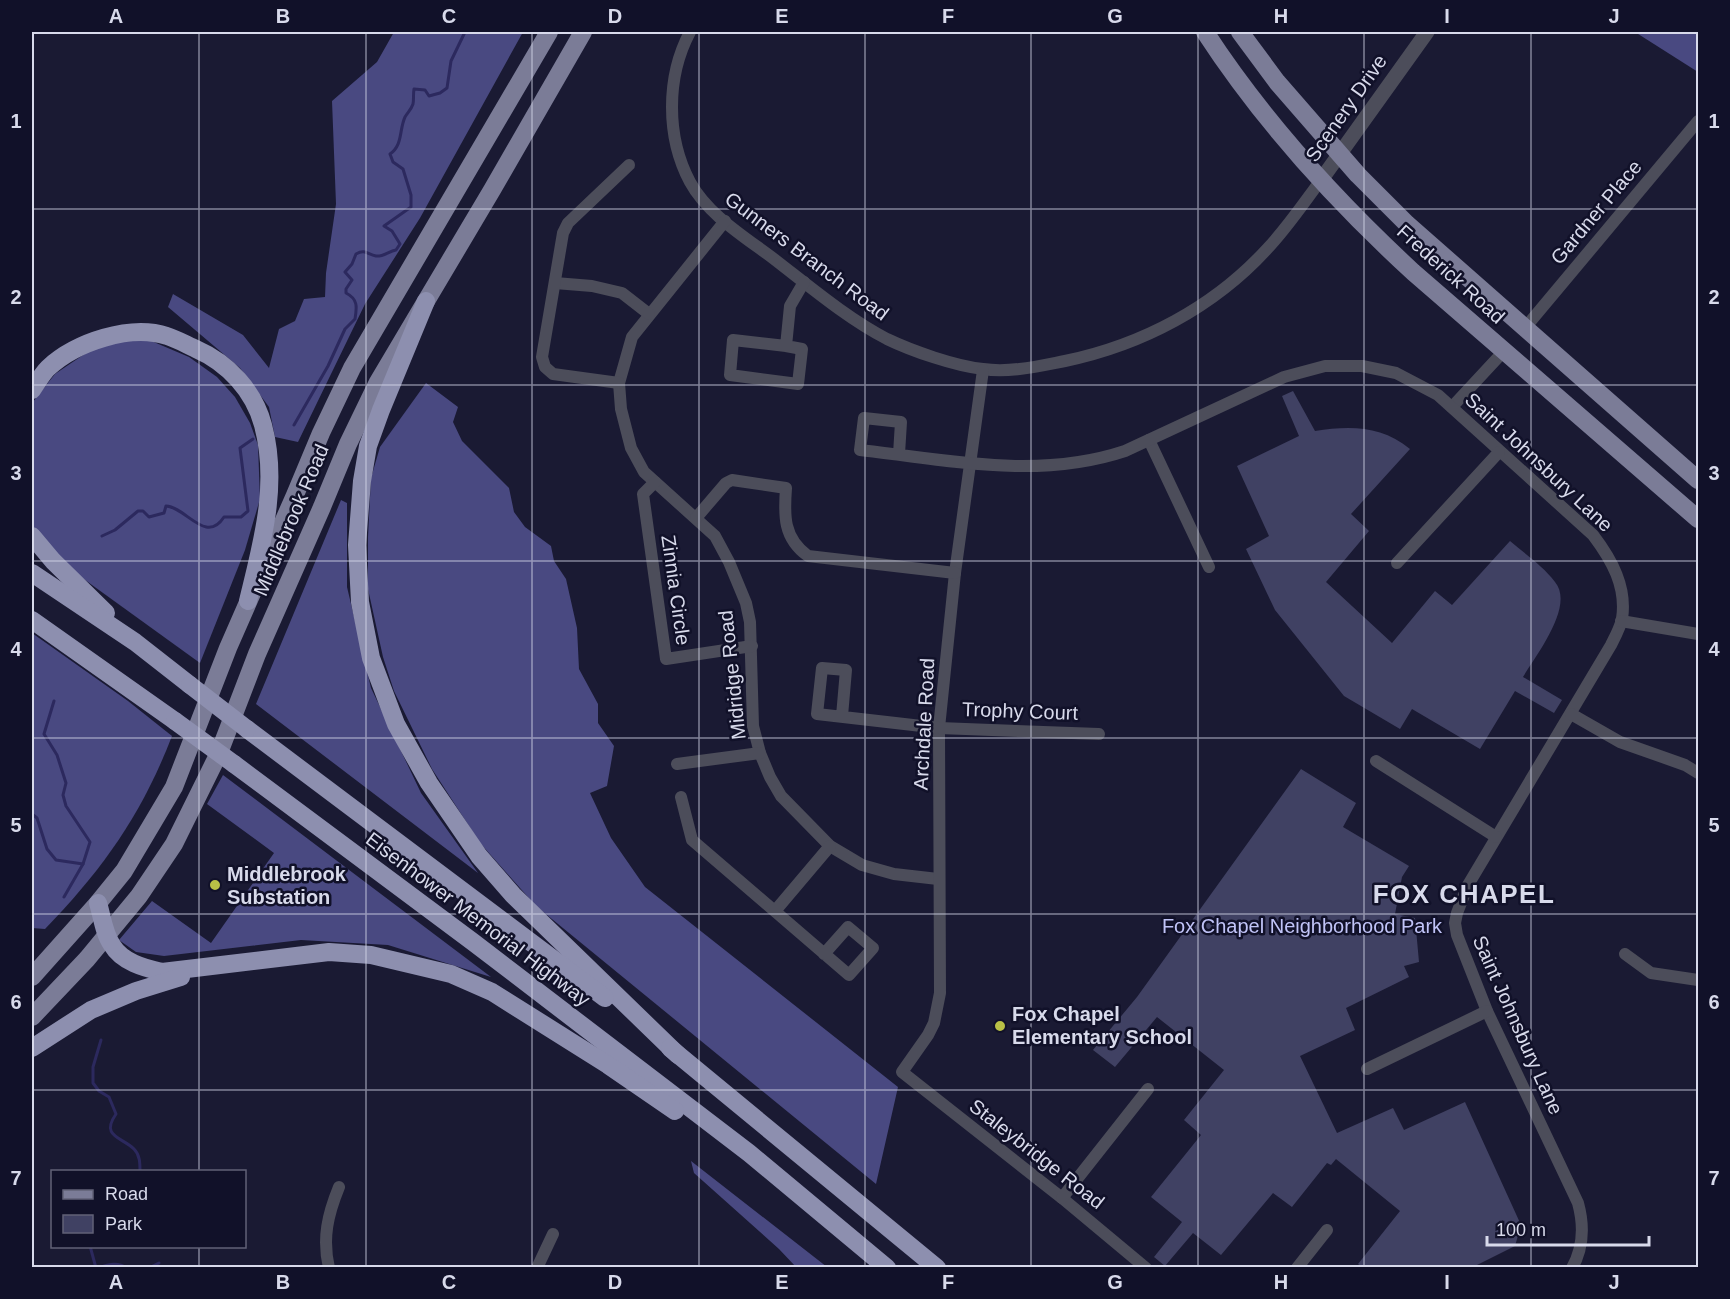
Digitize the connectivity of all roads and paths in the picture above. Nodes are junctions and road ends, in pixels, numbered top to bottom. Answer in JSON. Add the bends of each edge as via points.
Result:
{"nodes":[{"id":1,"x":549,"y":32,"type":"edge"},
{"id":2,"x":583,"y":32,"type":"edge"},
{"id":3,"x":690,"y":32,"type":"edge"},
{"id":4,"x":1205,"y":32,"type":"edge"},
{"id":5,"x":1240,"y":32,"type":"edge"},
{"id":6,"x":1426,"y":32,"type":"edge"},
{"id":7,"x":1698,"y":121,"type":"edge"},
{"id":8,"x":1340,"y":154,"type":"junction"},
{"id":9,"x":629,"y":165,"type":"dead end"},
{"id":10,"x":1321,"y":180,"type":"junction"},
{"id":11,"x":725,"y":221,"type":"junction"},
{"id":12,"x":804,"y":282,"type":"junction"},
{"id":13,"x":555,"y":283,"type":"junction"},
{"id":14,"x":426,"y":301,"type":"junction"},
{"id":15,"x":649,"y":314,"type":"junction"},
{"id":16,"x":1524,"y":328,"type":"junction"},
{"id":17,"x":786,"y":346,"type":"junction"},
{"id":18,"x":1504,"y":351,"type":"junction"},
{"id":19,"x":984,"y":370,"type":"junction"},
{"id":20,"x":619,"y":383,"type":"junction"},
{"id":21,"x":32,"y":390,"type":"edge"},
{"id":22,"x":1452,"y":407,"type":"junction"},
{"id":23,"x":1149,"y":440,"type":"junction"},
{"id":24,"x":1499,"y":452,"type":"junction"},
{"id":25,"x":899,"y":454,"type":"dead end"},
{"id":26,"x":970,"y":463,"type":"junction"},
{"id":27,"x":1698,"y":480,"type":"edge"},
{"id":28,"x":655,"y":482,"type":"junction"},
{"id":29,"x":696,"y":518,"type":"junction"},
{"id":30,"x":1698,"y":519,"type":"edge"},
{"id":31,"x":32,"y":536,"type":"edge"},
{"id":32,"x":1397,"y":563,"type":"dead end"},
{"id":33,"x":1209,"y":567,"type":"dead end"},
{"id":34,"x":32,"y":573,"type":"edge"},
{"id":35,"x":955,"y":573,"type":"junction"},
{"id":36,"x":248,"y":601,"type":"junction"},
{"id":37,"x":32,"y":620,"type":"edge"},
{"id":38,"x":1621,"y":621,"type":"junction"},
{"id":39,"x":1698,"y":634,"type":"edge"},
{"id":40,"x":135,"y":642,"type":"junction"},
{"id":41,"x":752,"y":646,"type":"junction"},
{"id":42,"x":1571,"y":714,"type":"junction"},
{"id":43,"x":842,"y":716,"type":"dead end"},
{"id":44,"x":939,"y":728,"type":"junction"},
{"id":45,"x":1099,"y":734,"type":"dead end"},
{"id":46,"x":760,"y":753,"type":"junction"},
{"id":47,"x":1376,"y":761,"type":"dead end"},
{"id":48,"x":677,"y":764,"type":"dead end"},
{"id":49,"x":1698,"y":773,"type":"edge"},
{"id":50,"x":681,"y":797,"type":"dead end"},
{"id":51,"x":1496,"y":837,"type":"junction"},
{"id":52,"x":830,"y":846,"type":"junction"},
{"id":53,"x":938,"y":879,"type":"junction"},
{"id":54,"x":98,"y":903,"type":"junction"},
{"id":55,"x":775,"y":911,"type":"junction"},
{"id":56,"x":107,"y":934,"type":"junction"},
{"id":57,"x":824,"y":954,"type":"dead end"},
{"id":58,"x":1625,"y":954,"type":"dead end"},
{"id":59,"x":243,"y":962,"type":"junction"},
{"id":60,"x":32,"y":977,"type":"edge"},
{"id":61,"x":1698,"y":980,"type":"edge"},
{"id":62,"x":1487,"y":1011,"type":"junction"},
{"id":63,"x":32,"y":1017,"type":"edge"},
{"id":64,"x":32,"y":1048,"type":"edge"},
{"id":65,"x":678,"y":1055,"type":"junction"},
{"id":66,"x":1367,"y":1069,"type":"dead end"},
{"id":67,"x":902,"y":1072,"type":"joint"},
{"id":68,"x":1148,"y":1089,"type":"dead end"},
{"id":69,"x":339,"y":1187,"type":"dead end"},
{"id":70,"x":799,"y":1196,"type":"junction"},
{"id":71,"x":1062,"y":1198,"type":"junction"},
{"id":72,"x":1327,"y":1230,"type":"dead end"},
{"id":73,"x":553,"y":1234,"type":"dead end"},
{"id":74,"x":1575,"y":1267,"type":"edge"},
{"id":75,"x":329,"y":1268,"type":"edge"},
{"id":76,"x":537,"y":1268,"type":"edge"},
{"id":77,"x":887,"y":1268,"type":"edge"},
{"id":78,"x":937,"y":1268,"type":"edge"},
{"id":79,"x":1146,"y":1268,"type":"edge"},
{"id":80,"x":1297,"y":1268,"type":"edge"}],
"edges":[{"from":1,"to":36,"type":"main road","name":"Middlebrook Road","via":[[352,368]]},
{"from":2,"to":14,"type":"main road","name":"Middlebrook Road"},
{"from":3,"to":11,"type":"street","name":"Gunners Branch Road","via":[[676,72],[673,130],[680,161],[691,184]]},
{"from":4,"to":10,"type":"main road","name":"Frederick Road","via":[[1254,101]]},
{"from":5,"to":8,"type":"main road","name":"Frederick Road","via":[[1277,82]]},
{"from":6,"to":8,"type":"street","name":"Scenery Drive"},
{"from":7,"to":16,"type":"street","name":"Gardner Place"},
{"from":8,"to":10,"type":"street","name":"Scenery Drive"},
{"from":8,"to":16,"type":"main road","name":"Frederick Road","via":[[1407,224]]},
{"from":9,"to":13,"type":"street","via":[[568,223]]},
{"from":10,"to":18,"type":"main road","name":"Frederick Road","via":[[1413,272]]},
{"from":10,"to":19,"type":"street","name":"Gunners Branch Road","via":[[1291,222],[1233,281],[1197,308],[1151,334],[1081,358],[1033,368]]},
{"from":11,"to":12,"type":"street","name":"Gunners Branch Road"},
{"from":11,"to":15,"type":"street","name":"Midridge Road"},
{"from":12,"to":17,"type":"street","via":[[790,306]]},
{"from":12,"to":19,"type":"street","name":"Gunners Branch Road","via":[[886,338],[923,354]]},
{"from":13,"to":15,"type":"street","via":[[622,293]]},
{"from":13,"to":20,"type":"street","via":[[542,357],[545,366],[553,374]]},
{"from":14,"to":56,"type":"main road","name":"Middlebrook Road","via":[[378,382],[348,444],[201,792],[174,844],[140,896]]},
{"from":14,"to":65,"type":"highway","via":[[368,446],[357,545],[360,603],[371,658],[396,724],[429,783],[479,856],[513,895]]},
{"from":15,"to":20,"type":"street","name":"Midridge Road","via":[[632,337]]},
{"from":16,"to":27,"type":"main road","name":"Frederick Road"},
{"from":17,"to":17,"type":"street","via":[[802,349],[798,384],[730,375],[733,340]]},
{"from":18,"to":22,"type":"street"},
{"from":18,"to":30,"type":"main road","name":"Frederick Road"},
{"from":19,"to":26,"type":"street","name":"Archdale Road"},
{"from":20,"to":28,"type":"street","name":"Midridge Road","via":[[631,448],[644,472]]},
{"from":21,"to":36,"type":"highway","via":[[48,368],[72,352],[100,338],[130,332],[166,335],[213,356],[237,377],[263,424],[268,457],[268,510]]},
{"from":22,"to":23,"type":"street","name":"Saint Johnsbury Lane","via":[[1396,373],[1362,366],[1324,366],[1284,377]]},
{"from":22,"to":24,"type":"street","name":"Saint Johnsbury Lane"},
{"from":23,"to":26,"type":"street","name":"Saint Johnsbury Lane","via":[[1101,459],[1072,464],[1016,467]]},
{"from":23,"to":33,"type":"street"},
{"from":24,"to":32,"type":"street"},
{"from":24,"to":38,"type":"street","name":"Saint Johnsbury Lane","via":[[1593,535],[1608,555],[1623,604]]},
{"from":25,"to":26,"type":"street","name":"Saint Johnsbury Lane"},
{"from":26,"to":35,"type":"street","name":"Archdale Road"},
{"from":28,"to":29,"type":"street","name":"Midridge Road"},
{"from":28,"to":41,"type":"street","name":"Zinnia Circle","via":[[643,494],[666,659]]},
{"from":29,"to":35,"type":"street","via":[[732,480],[786,488],[784,519],[800,549],[808,555]]},
{"from":29,"to":41,"type":"street","name":"Midridge Road","via":[[715,536],[729,562],[746,603]]},
{"from":31,"to":40,"type":"highway"},
{"from":34,"to":40,"type":"highway"},
{"from":35,"to":44,"type":"street","name":"Archdale Road"},
{"from":36,"to":54,"type":"main road","name":"Middlebrook Road","via":[[174,787],[124,871]]},
{"from":37,"to":70,"type":"highway","name":"Eisenhower Memorial Highway","bridge":true,"via":[[473,942],[749,1153]]},
{"from":38,"to":39,"type":"street"},
{"from":38,"to":42,"type":"street","name":"Saint Johnsbury Lane"},
{"from":40,"to":65,"type":"highway","bridge":true},
{"from":41,"to":46,"type":"street","name":"Midridge Road","via":[[751,704]]},
{"from":42,"to":49,"type":"street","via":[[1620,742]]},
{"from":42,"to":51,"type":"street","name":"Saint Johnsbury Lane"},
{"from":43,"to":44,"type":"street","name":"Trophy Court"},
{"from":44,"to":45,"type":"street","name":"Trophy Court"},
{"from":44,"to":53,"type":"street","name":"Archdale Road"},
{"from":46,"to":48,"type":"street"},
{"from":46,"to":52,"type":"street","name":"Midridge Road","via":[[781,796]]},
{"from":47,"to":51,"type":"street"},
{"from":50,"to":55,"type":"street","via":[[692,840]]},
{"from":51,"to":62,"type":"street","name":"Saint Johnsbury Lane","via":[[1468,885],[1455,923]]},
{"from":52,"to":53,"type":"street","name":"Midridge Road","via":[[862,866]]},
{"from":52,"to":55,"type":"street"},
{"from":53,"to":67,"type":"street","name":"Archdale Road","via":[[940,993],[928,1035]]},
{"from":54,"to":56,"type":"highway"},
{"from":54,"to":60,"type":"main road","name":"Middlebrook Road"},
{"from":55,"to":57,"type":"street"},
{"from":56,"to":59,"type":"highway","via":[[124,957],[142,968],[162,972]]},
{"from":56,"to":63,"type":"main road","name":"Middlebrook Road"},
{"from":58,"to":61,"type":"street","via":[[1651,973]]},
{"from":59,"to":64,"type":"highway","via":[[136,991],[91,1010]]},
{"from":59,"to":70,"type":"highway","via":[[329,952],[371,955],[451,974],[492,992],[608,1065]]},
{"from":62,"to":66,"type":"street"},
{"from":62,"to":74,"type":"street","name":"Saint Johnsbury Lane","via":[[1578,1203],[1583,1220]]},
{"from":65,"to":78,"type":"highway"},
{"from":67,"to":71,"type":"street","name":"Staleybridge Road"},
{"from":68,"to":71,"type":"street"},
{"from":69,"to":75,"type":"street","via":[[326,1230]]},
{"from":70,"to":77,"type":"highway","name":"Eisenhower Memorial Highway"},
{"from":71,"to":79,"type":"street","name":"Staleybridge Road"},
{"from":72,"to":80,"type":"street"},
{"from":73,"to":76,"type":"street"}]}
